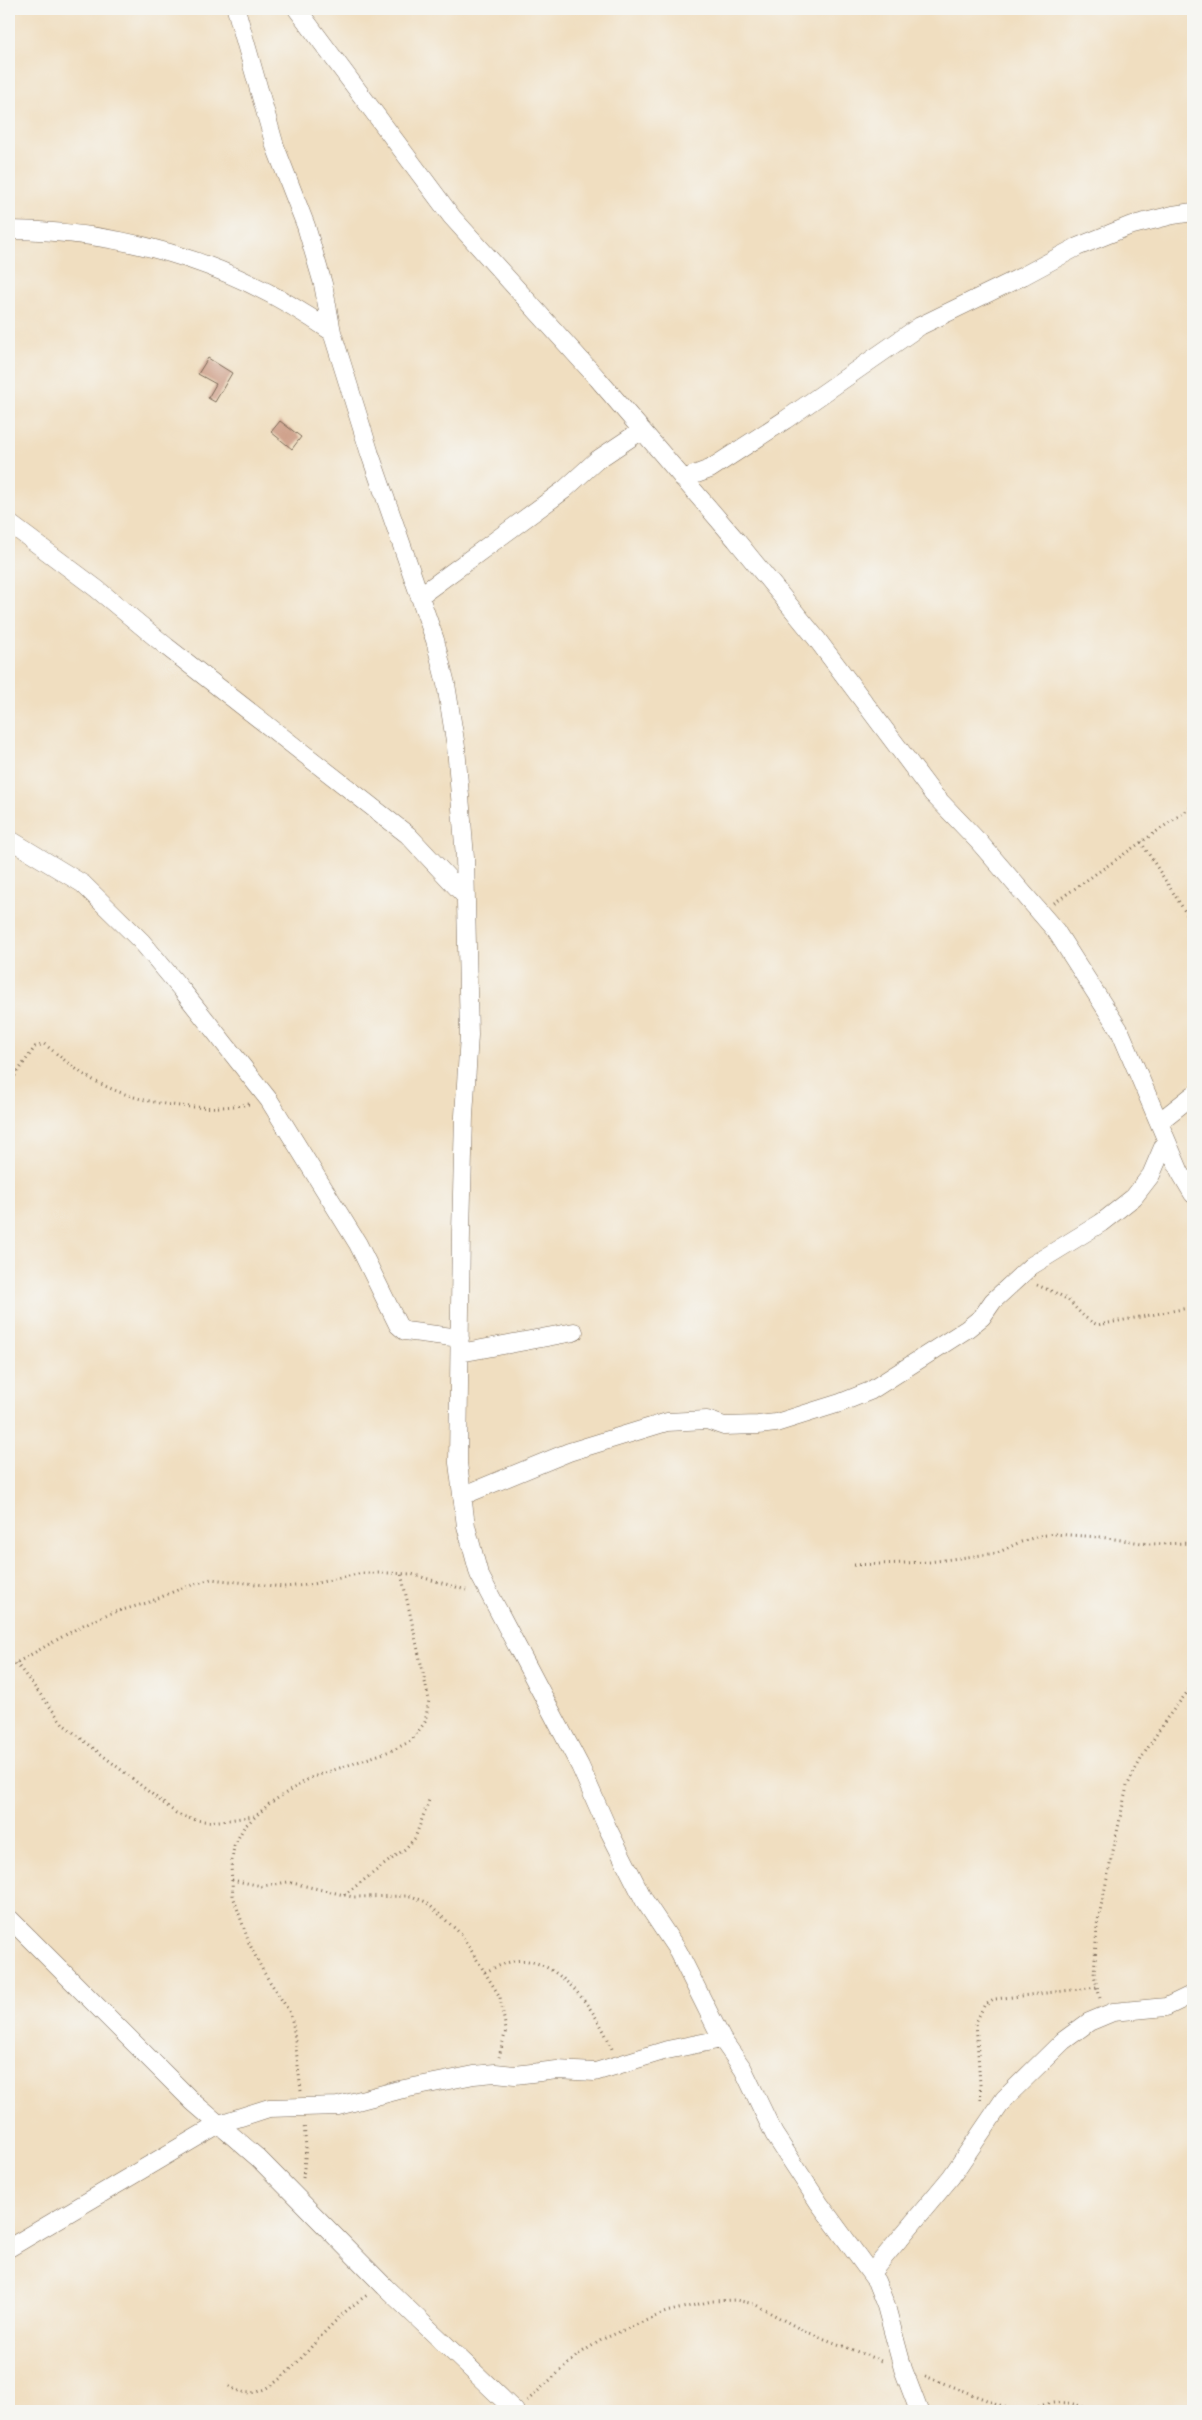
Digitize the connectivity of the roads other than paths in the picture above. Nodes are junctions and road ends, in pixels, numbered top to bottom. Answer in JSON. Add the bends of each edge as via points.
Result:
{"nodes":[{"id":1,"x":236,"y":9,"type":"edge"},
{"id":2,"x":296,"y":9,"type":"edge"},
{"id":3,"x":1193,"y":212,"type":"edge"},
{"id":4,"x":9,"y":230,"type":"edge"},
{"id":5,"x":332,"y":332,"type":"junction"},
{"id":6,"x":642,"y":430,"type":"junction"},
{"id":7,"x":683,"y":479,"type":"junction"},
{"id":8,"x":9,"y":523,"type":"edge"},
{"id":9,"x":421,"y":595,"type":"junction"},
{"id":10,"x":9,"y":839,"type":"edge"},
{"id":11,"x":465,"y":896,"type":"junction"},
{"id":12,"x":1193,"y":1096,"type":"edge"},
{"id":13,"x":1159,"y":1122,"type":"junction"},
{"id":14,"x":1166,"y":1140,"type":"junction"},
{"id":15,"x":1193,"y":1194,"type":"edge"},
{"id":16,"x":574,"y":1332,"type":"dead end"},
{"id":17,"x":460,"y":1346,"type":"junction"},
{"id":18,"x":462,"y":1496,"type":"junction"},
{"id":19,"x":9,"y":1918,"type":"edge"},
{"id":20,"x":1193,"y":1994,"type":"edge"},
{"id":21,"x":722,"y":2039,"type":"junction"},
{"id":22,"x":219,"y":2124,"type":"junction"},
{"id":23,"x":9,"y":2248,"type":"edge"},
{"id":24,"x":871,"y":2274,"type":"junction"},
{"id":25,"x":519,"y":2408,"type":"edge"},
{"id":26,"x":919,"y":2411,"type":"edge"}],
"edges":[{"from":1,"to":5,"type":"street","via":[[275,146],[306,226],[323,284]]},
{"from":2,"to":6,"type":"street","via":[[452,217]]},
{"from":3,"to":7,"type":"street","via":[[1129,226],[1078,247],[920,326],[786,420],[710,469]]},
{"from":4,"to":5,"type":"street","via":[[68,233],[177,254],[266,291]]},
{"from":5,"to":9,"type":"street","via":[[370,454]]},
{"from":6,"to":7,"type":"street"},
{"from":6,"to":9,"type":"street","via":[[597,460],[564,490]]},
{"from":7,"to":13,"type":"street","via":[[816,638],[933,794],[1056,931],[1120,1031]]},
{"from":8,"to":11,"type":"street","via":[[408,835]]},
{"from":9,"to":11,"type":"street","via":[[446,684],[456,747]]},
{"from":10,"to":17,"type":"street","via":[[83,884],[142,942],[269,1100],[358,1244],[398,1326]]},
{"from":11,"to":17,"type":"street","via":[[469,1035]]},
{"from":12,"to":13,"type":"street"},
{"from":13,"to":14,"type":"street"},
{"from":14,"to":15,"type":"street"},
{"from":14,"to":18,"type":"street","via":[[1151,1175],[1134,1197],[1101,1223],[1031,1266],[993,1301],[982,1318],[870,1391],[776,1423],[724,1426],[707,1420],[667,1422],[570,1452]]},
{"from":16,"to":17,"type":"street"},
{"from":17,"to":18,"type":"street","via":[[458,1463]]},
{"from":18,"to":21,"type":"street","via":[[479,1574],[580,1766],[644,1900],[678,1951]]},
{"from":19,"to":22,"type":"street"},
{"from":20,"to":24,"type":"street","via":[[1166,2007],[1108,2014],[1089,2022],[1063,2041],[1004,2099],[951,2177]]},
{"from":21,"to":22,"type":"street","via":[[667,2050],[594,2072],[495,2073],[450,2079],[338,2106],[269,2108]]},
{"from":21,"to":24,"type":"street","via":[[743,2069],[774,2134],[792,2163]]},
{"from":22,"to":23,"type":"street"},
{"from":22,"to":25,"type":"street","via":[[258,2158],[385,2287]]},
{"from":24,"to":26,"type":"street","via":[[886,2306],[903,2369]]}]}
